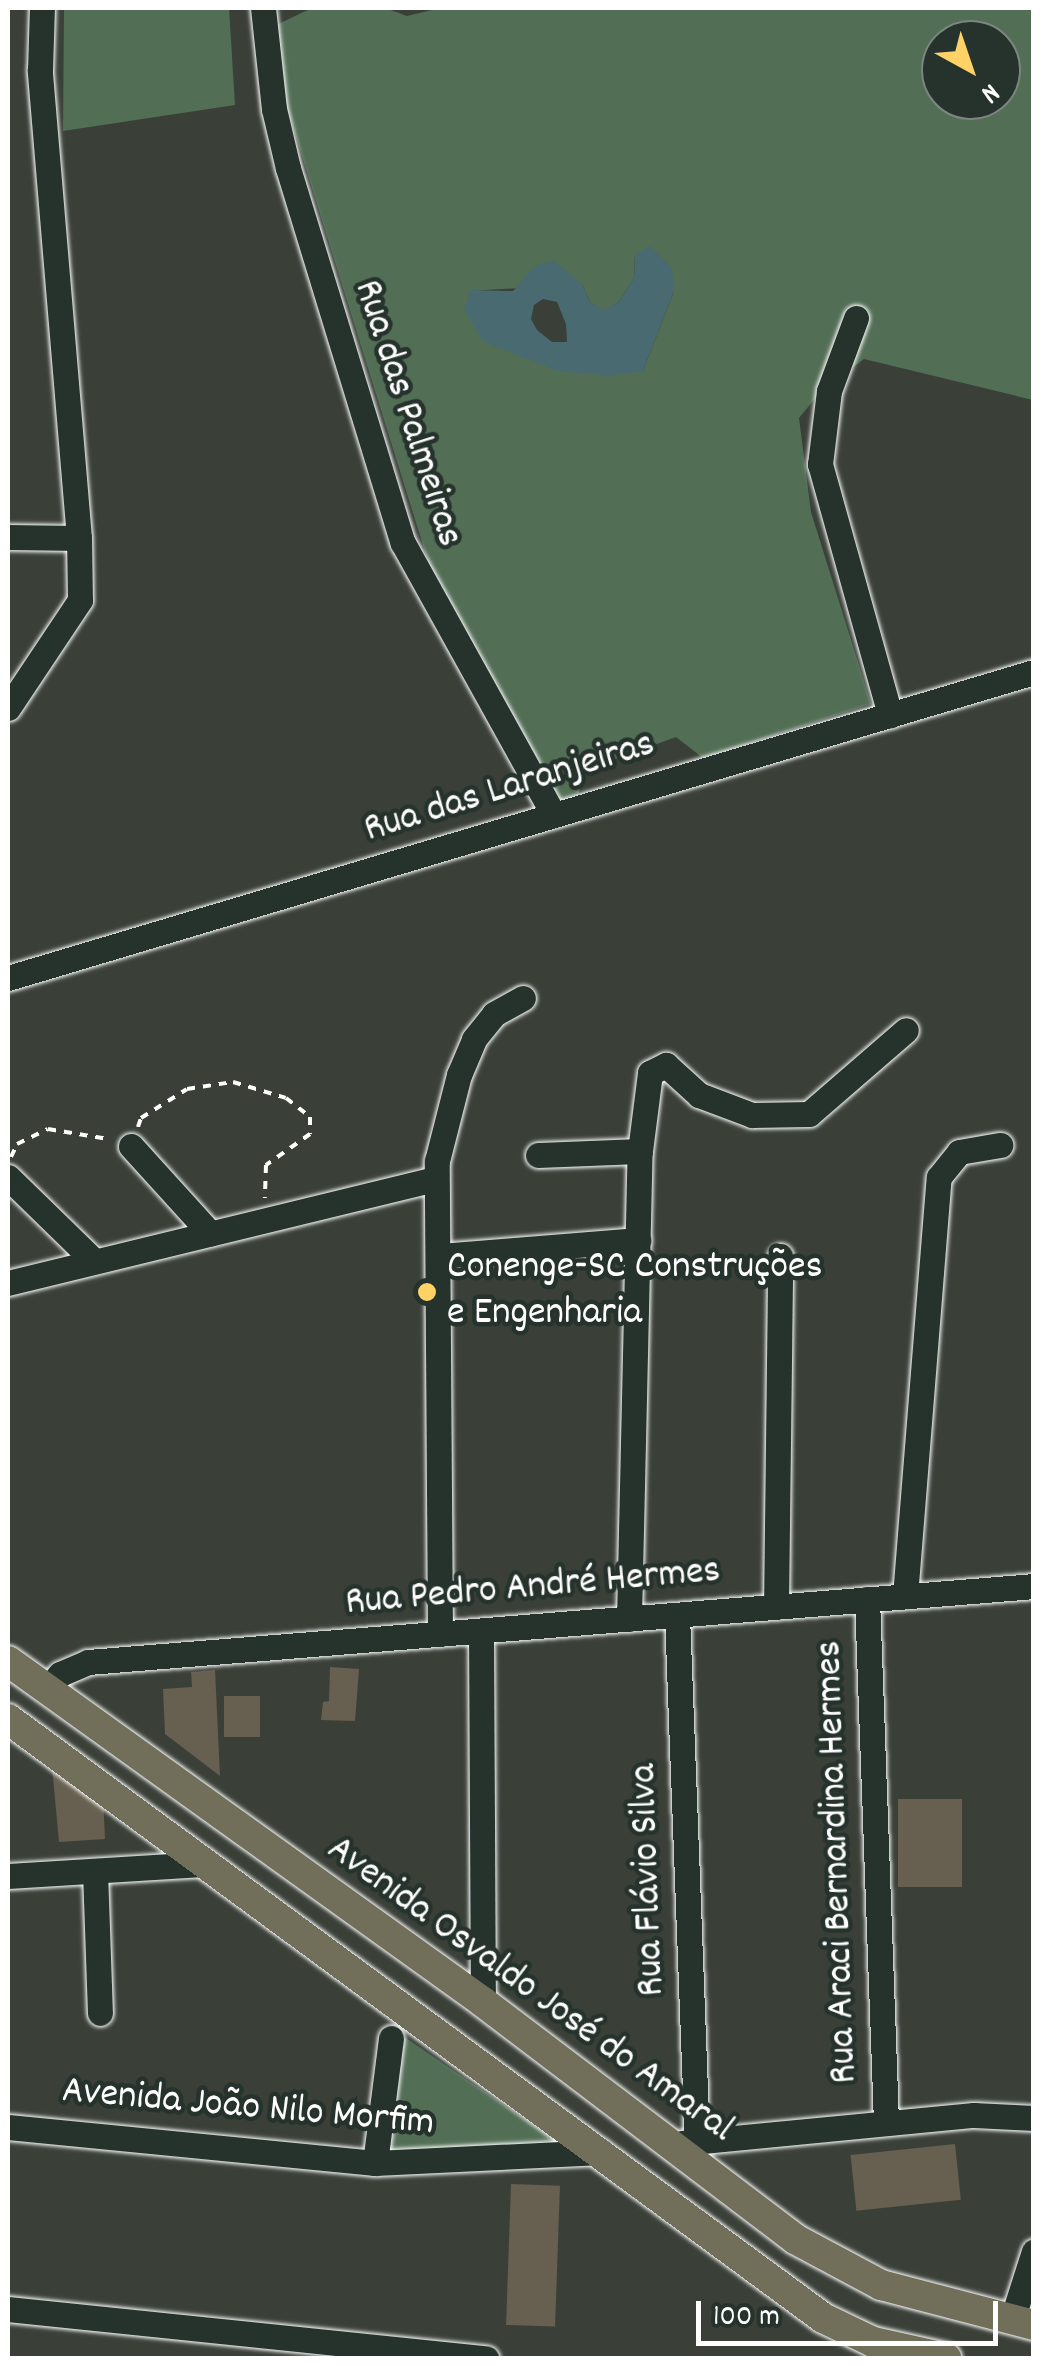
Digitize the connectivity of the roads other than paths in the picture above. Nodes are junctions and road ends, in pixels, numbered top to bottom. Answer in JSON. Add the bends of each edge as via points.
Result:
{"nodes":[{"id":1,"x":42,"y":8,"type":"edge"},
{"id":2,"x":263,"y":8,"type":"edge"},
{"id":3,"x":856,"y":318,"type":"dead end"},
{"id":4,"x":8,"y":536,"type":"edge"},
{"id":5,"x":80,"y":538,"type":"junction"},
{"id":6,"x":1034,"y":672,"type":"edge"},
{"id":7,"x":8,"y":708,"type":"edge"},
{"id":8,"x":890,"y":715,"type":"junction"},
{"id":9,"x":554,"y":815,"type":"junction"},
{"id":10,"x":8,"y":978,"type":"edge"},
{"id":11,"x":523,"y":998,"type":"dead end"},
{"id":12,"x":906,"y":1030,"type":"dead end"},
{"id":13,"x":1000,"y":1145,"type":"dead end"},
{"id":14,"x":132,"y":1146,"type":"road end"},
{"id":15,"x":640,"y":1151,"type":"junction"},
{"id":16,"x":538,"y":1154,"type":"dead end"},
{"id":17,"x":8,"y":1176,"type":"edge"},
{"id":18,"x":435,"y":1179,"type":"junction"},
{"id":19,"x":210,"y":1232,"type":"junction"},
{"id":20,"x":638,"y":1240,"type":"junction"},
{"id":21,"x":440,"y":1256,"type":"junction"},
{"id":22,"x":780,"y":1256,"type":"dead end"},
{"id":23,"x":94,"y":1262,"type":"junction"},
{"id":24,"x":8,"y":1283,"type":"edge"},
{"id":25,"x":1034,"y":1586,"type":"edge"},
{"id":26,"x":906,"y":1596,"type":"junction"},
{"id":27,"x":867,"y":1599,"type":"junction"},
{"id":28,"x":776,"y":1607,"type":"junction"},
{"id":29,"x":676,"y":1614,"type":"junction"},
{"id":30,"x":628,"y":1618,"type":"junction"},
{"id":31,"x":480,"y":1630,"type":"junction"},
{"id":32,"x":440,"y":1634,"type":"junction"},
{"id":33,"x":8,"y":1661,"type":"edge"},
{"id":34,"x":48,"y":1689,"type":"junction"},
{"id":35,"x":8,"y":1717,"type":"edge"},
{"id":36,"x":174,"y":1783,"type":"junction"},
{"id":37,"x":144,"y":1820,"type":"junction"},
{"id":38,"x":206,"y":1864,"type":"junction"},
{"id":39,"x":95,"y":1871,"type":"junction"},
{"id":40,"x":8,"y":1876,"type":"edge"},
{"id":41,"x":483,"y":2002,"type":"junction"},
{"id":42,"x":100,"y":2013,"type":"dead end"},
{"id":43,"x":391,"y":2038,"type":"dead end"},
{"id":44,"x":1034,"y":2118,"type":"edge"},
{"id":45,"x":886,"y":2123,"type":"junction"},
{"id":46,"x":8,"y":2127,"type":"edge"},
{"id":47,"x":685,"y":2143,"type":"junction"},
{"id":48,"x":602,"y":2152,"type":"junction"},
{"id":49,"x":375,"y":2163,"type":"junction"},
{"id":50,"x":1034,"y":2251,"type":"edge"},
{"id":51,"x":8,"y":2309,"type":"edge"},
{"id":52,"x":1023,"y":2322,"type":"edge"},
{"id":53,"x":486,"y":2358,"type":"edge"},
{"id":54,"x":946,"y":2358,"type":"edge"}],
"edges":[{"from":1,"to":5,"type":"street","via":[[40,70]]},
{"from":2,"to":9,"type":"street","name":"Rua das Palmeiras","via":[[288,168],[403,544]]},
{"from":3,"to":8,"type":"street","via":[[829,391],[820,464]]},
{"from":4,"to":5,"type":"street"},
{"from":5,"to":7,"type":"street","via":[[80,600]]},
{"from":6,"to":8,"type":"street","name":"Rua das Laranjeiras"},
{"from":8,"to":9,"type":"street","name":"Rua das Laranjeiras"},
{"from":9,"to":10,"type":"street","name":"Rua das Laranjeiras"},
{"from":11,"to":18,"type":"street","via":[[494,1014],[474,1039],[459,1074]]},
{"from":12,"to":15,"type":"street","via":[[809,1114],[752,1115],[727,1108],[699,1095],[666,1064],[650,1073]]},
{"from":13,"to":26,"type":"street","via":[[972,1146],[939,1177]]},
{"from":14,"to":19,"type":"street"},
{"from":15,"to":16,"type":"street"},
{"from":15,"to":20,"type":"street"},
{"from":17,"to":23,"type":"street"},
{"from":18,"to":19,"type":"street"},
{"from":18,"to":21,"type":"street"},
{"from":19,"to":23,"type":"street"},
{"from":20,"to":21,"type":"street"},
{"from":20,"to":30,"type":"street"},
{"from":21,"to":32,"type":"street"},
{"from":22,"to":28,"type":"street"},
{"from":23,"to":24,"type":"street"},
{"from":25,"to":26,"type":"street","name":"Rua Pedro André Hermes"},
{"from":26,"to":27,"type":"street","name":"Rua Pedro André Hermes"},
{"from":27,"to":28,"type":"street","name":"Rua Pedro André Hermes"},
{"from":27,"to":45,"type":"street","name":"Rua Araci Bernardina Hermes"},
{"from":28,"to":29,"type":"street","name":"Rua Pedro André Hermes"},
{"from":29,"to":30,"type":"street","name":"Rua Pedro André Hermes"},
{"from":29,"to":47,"type":"street","name":"Rua Flávio Silva"},
{"from":30,"to":31,"type":"street","name":"Rua Pedro André Hermes"},
{"from":31,"to":32,"type":"street","name":"Rua Pedro André Hermes"},
{"from":31,"to":41,"type":"street"},
{"from":32,"to":34,"type":"street","name":"Rua Pedro André Hermes","via":[[88,1662],[60,1674]]},
{"from":33,"to":34,"type":"main road","name":"Avenida Osvaldo José do Amaral"},
{"from":34,"to":35,"type":"main road","via":[[28,1712]]},
{"from":34,"to":36,"type":"main road","name":"Avenida Osvaldo José do Amaral"},
{"from":35,"to":37,"type":"main road"},
{"from":36,"to":37,"type":"main road","via":[[145,1791]]},
{"from":36,"to":41,"type":"main road","name":"Avenida Osvaldo José do Amaral"},
{"from":37,"to":38,"type":"main road"},
{"from":38,"to":39,"type":"street"},
{"from":38,"to":48,"type":"main road"},
{"from":39,"to":40,"type":"street"},
{"from":39,"to":42,"type":"street"},
{"from":41,"to":47,"type":"main road","name":"Avenida Osvaldo José do Amaral"},
{"from":43,"to":49,"type":"street"},
{"from":44,"to":45,"type":"street","via":[[974,2115]]},
{"from":45,"to":47,"type":"street"},
{"from":46,"to":49,"type":"street","name":"Avenida João Nilo Morfim"},
{"from":47,"to":52,"type":"main road","name":"Avenida Osvaldo José do Amaral","via":[[795,2239],[842,2268],[936,2303]]},
{"from":48,"to":49,"type":"street","name":"Avenida João Nilo Morfim"},
{"from":48,"to":54,"type":"main road","via":[[823,2318],[873,2342]]},
{"from":50,"to":52,"type":"street"},
{"from":51,"to":53,"type":"street"}]}
